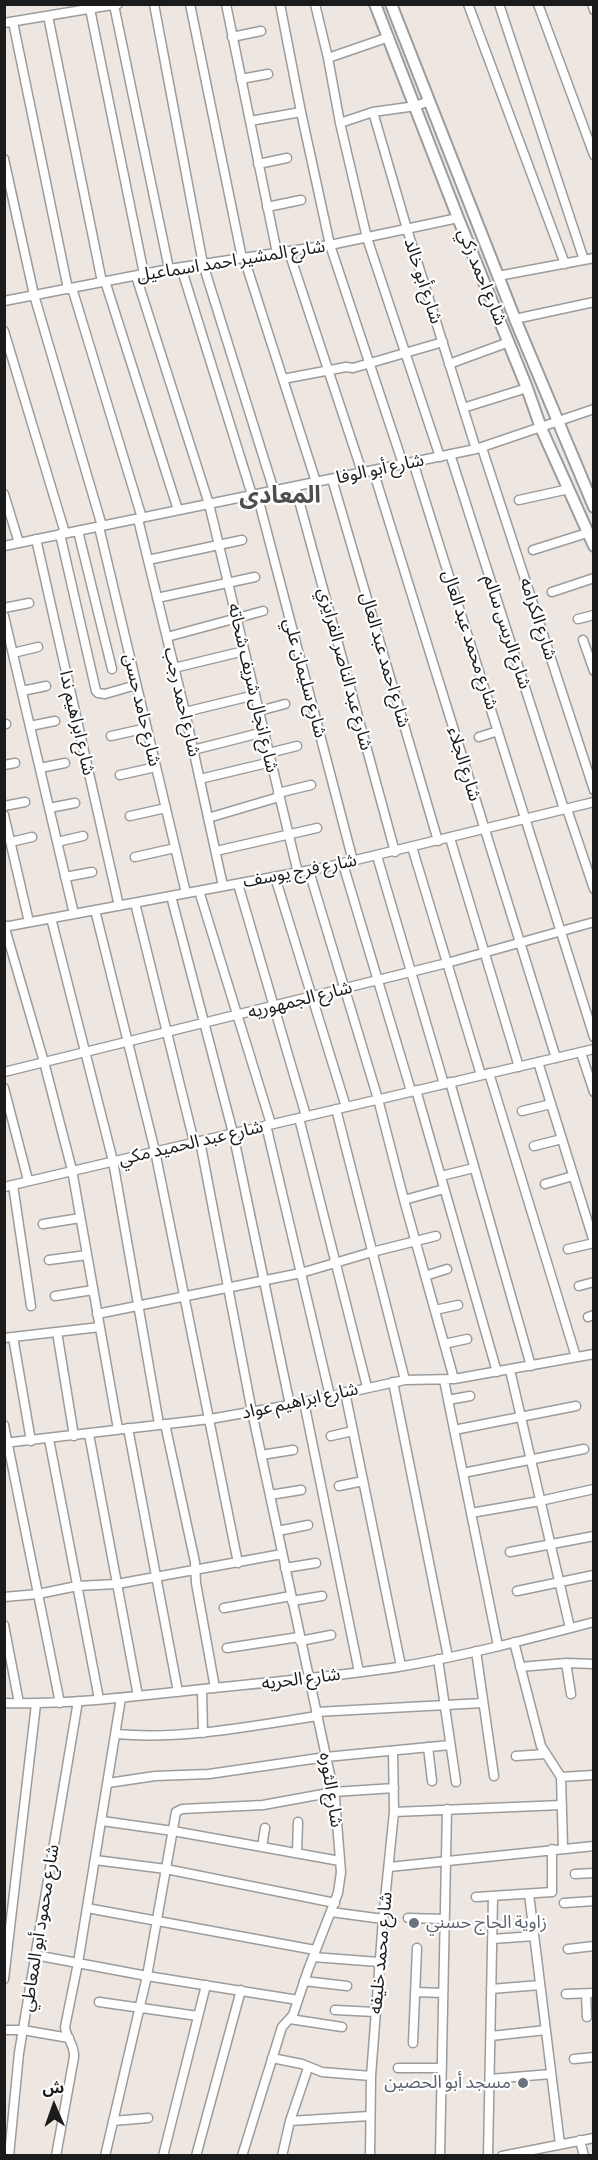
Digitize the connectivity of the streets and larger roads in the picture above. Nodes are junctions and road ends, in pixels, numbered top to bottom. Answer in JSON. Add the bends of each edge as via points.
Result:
{"nodes":[{"id":1,"x":154,"y":4,"type":"edge"},
{"id":2,"x":190,"y":4,"type":"edge"},
{"id":3,"x":226,"y":4,"type":"edge"},
{"id":4,"x":280,"y":4,"type":"edge"},
{"id":5,"x":315,"y":4,"type":"edge"},
{"id":6,"x":375,"y":4,"type":"edge"},
{"id":7,"x":391,"y":4,"type":"edge"},
{"id":8,"x":468,"y":4,"type":"edge"},
{"id":9,"x":499,"y":4,"type":"edge"},
{"id":10,"x":538,"y":4,"type":"edge"},
{"id":11,"x":592,"y":4,"type":"edge"},
{"id":12,"x":116,"y":5,"type":"edge"},
{"id":13,"x":104,"y":6,"type":"edge"},
{"id":14,"x":90,"y":9,"type":"junction"},
{"id":15,"x":594,"y":10,"type":"edge"},
{"id":16,"x":48,"y":16,"type":"junction"},
{"id":17,"x":9,"y":22,"type":"edge"},
{"id":18,"x":261,"y":31,"type":"dead end"},
{"id":19,"x":232,"y":37,"type":"junction"},
{"id":20,"x":389,"y":37,"type":"junction"},
{"id":21,"x":328,"y":58,"type":"junction"},
{"id":22,"x":268,"y":74,"type":"dead end"},
{"id":23,"x":241,"y":80,"type":"junction"},
{"id":24,"x":429,"y":101,"type":"junction"},
{"id":25,"x":416,"y":106,"type":"junction"},
{"id":26,"x":301,"y":112,"type":"junction"},
{"id":27,"x":373,"y":112,"type":"junction"},
{"id":28,"x":250,"y":121,"type":"junction"},
{"id":29,"x":340,"y":123,"type":"junction"},
{"id":30,"x":594,"y":155,"type":"edge"},
{"id":31,"x":287,"y":158,"type":"dead end"},
{"id":32,"x":4,"y":159,"type":"edge"},
{"id":33,"x":258,"y":164,"type":"junction"},
{"id":34,"x":301,"y":200,"type":"dead end"},
{"id":35,"x":267,"y":207,"type":"junction"},
{"id":36,"x":458,"y":218,"type":"junction"},
{"id":37,"x":407,"y":229,"type":"junction"},
{"id":38,"x":367,"y":238,"type":"junction"},
{"id":39,"x":330,"y":245,"type":"junction"},
{"id":40,"x":289,"y":252,"type":"junction"},
{"id":41,"x":277,"y":253,"type":"junction"},
{"id":42,"x":243,"y":258,"type":"junction"},
{"id":43,"x":594,"y":258,"type":"edge"},
{"id":44,"x":584,"y":260,"type":"junction"},
{"id":45,"x":203,"y":264,"type":"junction"},
{"id":46,"x":565,"y":264,"type":"junction"},
{"id":47,"x":181,"y":267,"type":"junction"},
{"id":48,"x":169,"y":269,"type":"junction"},
{"id":49,"x":140,"y":275,"type":"junction"},
{"id":50,"x":498,"y":276,"type":"junction"},
{"id":51,"x":104,"y":282,"type":"junction"},
{"id":52,"x":70,"y":288,"type":"junction"},
{"id":53,"x":34,"y":295,"type":"junction"},
{"id":54,"x":4,"y":301,"type":"edge"},
{"id":55,"x":594,"y":302,"type":"edge"},
{"id":56,"x":515,"y":319,"type":"junction"},
{"id":57,"x":4,"y":332,"type":"edge"},
{"id":58,"x":442,"y":342,"type":"junction"},
{"id":59,"x":509,"y":342,"type":"junction"},
{"id":60,"x":405,"y":352,"type":"junction"},
{"id":61,"x":370,"y":363,"type":"junction"},
{"id":62,"x":450,"y":364,"type":"junction"},
{"id":63,"x":328,"y":371,"type":"junction"},
{"id":64,"x":283,"y":379,"type":"junction"},
{"id":65,"x":527,"y":388,"type":"junction"},
{"id":66,"x":463,"y":408,"type":"junction"},
{"id":67,"x":594,"y":409,"type":"edge"},
{"id":68,"x":559,"y":421,"type":"junction"},
{"id":69,"x":541,"y":428,"type":"junction"},
{"id":70,"x":479,"y":448,"type":"junction"},
{"id":71,"x":450,"y":454,"type":"junction"},
{"id":72,"x":440,"y":456,"type":"junction"},
{"id":73,"x":413,"y":462,"type":"junction"},
{"id":74,"x":403,"y":464,"type":"junction"},
{"id":75,"x":373,"y":470,"type":"junction"},
{"id":76,"x":362,"y":472,"type":"junction"},
{"id":77,"x":332,"y":479,"type":"junction"},
{"id":78,"x":316,"y":482,"type":"junction"},
{"id":79,"x":295,"y":486,"type":"junction"},
{"id":80,"x":569,"y":489,"type":"junction"},
{"id":81,"x":274,"y":491,"type":"junction"},
{"id":82,"x":4,"y":494,"type":"edge"},
{"id":83,"x":254,"y":495,"type":"junction"},
{"id":84,"x":519,"y":500,"type":"dead end"},
{"id":85,"x":209,"y":504,"type":"junction"},
{"id":86,"x":594,"y":507,"type":"edge"},
{"id":87,"x":178,"y":510,"type":"junction"},
{"id":88,"x":140,"y":518,"type":"junction"},
{"id":89,"x":101,"y":526,"type":"junction"},
{"id":90,"x":78,"y":531,"type":"junction"},
{"id":91,"x":587,"y":533,"type":"junction"},
{"id":92,"x":63,"y":534,"type":"junction"},
{"id":93,"x":36,"y":539,"type":"junction"},
{"id":94,"x":242,"y":540,"type":"dead end"},
{"id":95,"x":19,"y":543,"type":"junction"},
{"id":96,"x":219,"y":545,"type":"junction"},
{"id":97,"x":4,"y":546,"type":"edge"},
{"id":98,"x":594,"y":546,"type":"edge"},
{"id":99,"x":533,"y":550,"type":"dead end"},
{"id":100,"x":148,"y":560,"type":"junction"},
{"id":101,"x":255,"y":577,"type":"dead end"},
{"id":102,"x":594,"y":578,"type":"edge"},
{"id":103,"x":228,"y":582,"type":"junction"},
{"id":104,"x":552,"y":592,"type":"dead end"},
{"id":105,"x":157,"y":598,"type":"junction"},
{"id":106,"x":29,"y":603,"type":"dead end"},
{"id":107,"x":4,"y":608,"type":"edge"},
{"id":108,"x":263,"y":611,"type":"dead end"},
{"id":109,"x":594,"y":615,"type":"edge"},
{"id":110,"x":4,"y":616,"type":"edge"},
{"id":111,"x":237,"y":618,"type":"junction"},
{"id":112,"x":578,"y":619,"type":"dead end"},
{"id":113,"x":167,"y":637,"type":"junction"},
{"id":114,"x":583,"y":640,"type":"dead end"},
{"id":115,"x":38,"y":647,"type":"dead end"},
{"id":116,"x":244,"y":651,"type":"junction"},
{"id":117,"x":13,"y":653,"type":"junction"},
{"id":118,"x":174,"y":668,"type":"junction"},
{"id":119,"x":112,"y":669,"type":"dead end"},
{"id":120,"x":594,"y":671,"type":"edge"},
{"id":121,"x":136,"y":685,"type":"junction"},
{"id":122,"x":46,"y":686,"type":"dead end"},
{"id":123,"x":22,"y":691,"type":"junction"},
{"id":124,"x":255,"y":695,"type":"junction"},
{"id":125,"x":285,"y":704,"type":"dead end"},
{"id":126,"x":259,"y":711,"type":"junction"},
{"id":127,"x":185,"y":712,"type":"junction"},
{"id":128,"x":55,"y":721,"type":"dead end"},
{"id":129,"x":30,"y":726,"type":"junction"},
{"id":130,"x":147,"y":728,"type":"junction"},
{"id":131,"x":498,"y":731,"type":"junction"},
{"id":132,"x":264,"y":732,"type":"junction"},
{"id":133,"x":111,"y":736,"type":"dead end"},
{"id":134,"x":479,"y":737,"type":"dead end"},
{"id":135,"x":297,"y":746,"type":"dead end"},
{"id":136,"x":193,"y":750,"type":"junction"},
{"id":137,"x":270,"y":757,"type":"junction"},
{"id":138,"x":15,"y":763,"type":"dead end"},
{"id":139,"x":65,"y":763,"type":"dead end"},
{"id":140,"x":4,"y":765,"type":"edge"},
{"id":141,"x":156,"y":767,"type":"junction"},
{"id":142,"x":40,"y":768,"type":"junction"},
{"id":143,"x":120,"y":775,"type":"dead end"},
{"id":144,"x":200,"y":779,"type":"junction"},
{"id":145,"x":311,"y":785,"type":"dead end"},
{"id":146,"x":594,"y":790,"type":"edge"},
{"id":147,"x":279,"y":795,"type":"junction"},
{"id":148,"x":25,"y":802,"type":"dead end"},
{"id":149,"x":594,"y":802,"type":"edge"},
{"id":150,"x":75,"y":803,"type":"dead end"},
{"id":151,"x":4,"y":806,"type":"edge"},
{"id":152,"x":49,"y":808,"type":"junction"},
{"id":153,"x":166,"y":808,"type":"junction"},
{"id":154,"x":565,"y":809,"type":"junction"},
{"id":155,"x":4,"y":815,"type":"edge"},
{"id":156,"x":130,"y":816,"type":"dead end"},
{"id":157,"x":208,"y":818,"type":"junction"},
{"id":158,"x":526,"y":819,"type":"junction"},
{"id":159,"x":317,"y":828,"type":"dead end"},
{"id":160,"x":485,"y":829,"type":"junction"},
{"id":161,"x":288,"y":834,"type":"junction"},
{"id":162,"x":32,"y":837,"type":"dead end"},
{"id":163,"x":83,"y":837,"type":"dead end"},
{"id":164,"x":450,"y":838,"type":"junction"},
{"id":165,"x":438,"y":841,"type":"junction"},
{"id":166,"x":11,"y":842,"type":"junction"},
{"id":167,"x":57,"y":842,"type":"junction"},
{"id":168,"x":412,"y":847,"type":"junction"},
{"id":169,"x":175,"y":848,"type":"junction"},
{"id":170,"x":216,"y":850,"type":"junction"},
{"id":171,"x":394,"y":852,"type":"junction"},
{"id":172,"x":377,"y":856,"type":"junction"},
{"id":173,"x":135,"y":857,"type":"dead end"},
{"id":174,"x":353,"y":861,"type":"junction"},
{"id":175,"x":343,"y":864,"type":"junction"},
{"id":176,"x":309,"y":871,"type":"junction"},
{"id":177,"x":92,"y":872,"type":"dead end"},
{"id":178,"x":298,"y":873,"type":"junction"},
{"id":179,"x":65,"y":877,"type":"junction"},
{"id":180,"x":275,"y":877,"type":"junction"},
{"id":181,"x":238,"y":884,"type":"junction"},
{"id":182,"x":223,"y":886,"type":"junction"},
{"id":183,"x":594,"y":889,"type":"edge"},
{"id":184,"x":200,"y":891,"type":"junction"},
{"id":185,"x":186,"y":893,"type":"junction"},
{"id":186,"x":171,"y":896,"type":"junction"},
{"id":187,"x":135,"y":903,"type":"junction"},
{"id":188,"x":119,"y":906,"type":"junction"},
{"id":189,"x":95,"y":910,"type":"junction"},
{"id":190,"x":74,"y":914,"type":"junction"},
{"id":191,"x":51,"y":918,"type":"junction"},
{"id":192,"x":29,"y":922,"type":"junction"},
{"id":193,"x":594,"y":922,"type":"edge"},
{"id":194,"x":5,"y":926,"type":"edge"},
{"id":195,"x":561,"y":931,"type":"junction"},
{"id":196,"x":520,"y":942,"type":"junction"},
{"id":197,"x":484,"y":952,"type":"junction"},
{"id":198,"x":447,"y":963,"type":"junction"},
{"id":199,"x":411,"y":972,"type":"junction"},
{"id":200,"x":378,"y":980,"type":"junction"},
{"id":201,"x":346,"y":988,"type":"junction"},
{"id":202,"x":311,"y":996,"type":"junction"},
{"id":203,"x":274,"y":1006,"type":"junction"},
{"id":204,"x":238,"y":1016,"type":"junction"},
{"id":205,"x":204,"y":1024,"type":"junction"},
{"id":206,"x":167,"y":1033,"type":"junction"},
{"id":207,"x":594,"y":1038,"type":"edge"},
{"id":208,"x":128,"y":1042,"type":"junction"},
{"id":209,"x":594,"y":1049,"type":"edge"},
{"id":210,"x":86,"y":1052,"type":"junction"},
{"id":211,"x":581,"y":1053,"type":"junction"},
{"id":212,"x":556,"y":1058,"type":"junction"},
{"id":213,"x":44,"y":1062,"type":"junction"},
{"id":214,"x":538,"y":1062,"type":"junction"},
{"id":215,"x":519,"y":1067,"type":"junction"},
{"id":216,"x":4,"y":1072,"type":"edge"},
{"id":217,"x":485,"y":1074,"type":"junction"},
{"id":218,"x":447,"y":1083,"type":"junction"},
{"id":219,"x":4,"y":1088,"type":"edge"},
{"id":220,"x":414,"y":1091,"type":"junction"},
{"id":221,"x":594,"y":1092,"type":"edge"},
{"id":222,"x":378,"y":1099,"type":"junction"},
{"id":223,"x":550,"y":1104,"type":"junction"},
{"id":224,"x":341,"y":1108,"type":"junction"},
{"id":225,"x":522,"y":1112,"type":"dead end"},
{"id":226,"x":302,"y":1117,"type":"junction"},
{"id":227,"x":268,"y":1125,"type":"junction"},
{"id":228,"x":233,"y":1133,"type":"junction"},
{"id":229,"x":562,"y":1139,"type":"junction"},
{"id":230,"x":197,"y":1141,"type":"junction"},
{"id":231,"x":534,"y":1146,"type":"dead end"},
{"id":232,"x":154,"y":1151,"type":"junction"},
{"id":233,"x":113,"y":1161,"type":"junction"},
{"id":234,"x":474,"y":1168,"type":"junction"},
{"id":235,"x":72,"y":1170,"type":"junction"},
{"id":236,"x":441,"y":1176,"type":"junction"},
{"id":237,"x":573,"y":1176,"type":"junction"},
{"id":238,"x":28,"y":1180,"type":"junction"},
{"id":239,"x":546,"y":1184,"type":"dead end"},
{"id":240,"x":9,"y":1186,"type":"edge"},
{"id":241,"x":444,"y":1189,"type":"junction"},
{"id":242,"x":404,"y":1200,"type":"junction"},
{"id":243,"x":80,"y":1218,"type":"junction"},
{"id":244,"x":43,"y":1224,"type":"dead end"},
{"id":245,"x":436,"y":1236,"type":"dead end"},
{"id":246,"x":415,"y":1241,"type":"junction"},
{"id":247,"x":594,"y":1242,"type":"edge"},
{"id":248,"x":568,"y":1249,"type":"dead end"},
{"id":249,"x":372,"y":1252,"type":"junction"},
{"id":250,"x":87,"y":1255,"type":"junction"},
{"id":251,"x":49,"y":1260,"type":"dead end"},
{"id":252,"x":336,"y":1263,"type":"junction"},
{"id":253,"x":447,"y":1269,"type":"dead end"},
{"id":254,"x":301,"y":1273,"type":"junction"},
{"id":255,"x":425,"y":1276,"type":"junction"},
{"id":256,"x":263,"y":1281,"type":"junction"},
{"id":257,"x":594,"y":1282,"type":"edge"},
{"id":258,"x":579,"y":1286,"type":"dead end"},
{"id":259,"x":229,"y":1289,"type":"junction"},
{"id":260,"x":93,"y":1290,"type":"junction"},
{"id":261,"x":55,"y":1296,"type":"dead end"},
{"id":262,"x":184,"y":1297,"type":"junction"},
{"id":263,"x":458,"y":1305,"type":"dead end"},
{"id":264,"x":31,"y":1306,"type":"dead end"},
{"id":265,"x":138,"y":1306,"type":"junction"},
{"id":266,"x":435,"y":1311,"type":"junction"},
{"id":267,"x":97,"y":1314,"type":"junction"},
{"id":268,"x":100,"y":1327,"type":"junction"},
{"id":269,"x":57,"y":1332,"type":"junction"},
{"id":270,"x":9,"y":1337,"type":"edge"},
{"id":271,"x":467,"y":1339,"type":"dead end"},
{"id":272,"x":444,"y":1344,"type":"junction"},
{"id":273,"x":576,"y":1357,"type":"junction"},
{"id":274,"x":593,"y":1357,"type":"edge"},
{"id":275,"x":531,"y":1366,"type":"junction"},
{"id":276,"x":510,"y":1370,"type":"junction"},
{"id":277,"x":497,"y":1372,"type":"junction"},
{"id":278,"x":454,"y":1379,"type":"junction"},
{"id":279,"x":405,"y":1380,"type":"junction"},
{"id":280,"x":444,"y":1380,"type":"junction"},
{"id":281,"x":393,"y":1382,"type":"junction"},
{"id":282,"x":367,"y":1387,"type":"junction"},
{"id":283,"x":345,"y":1392,"type":"junction"},
{"id":284,"x":330,"y":1396,"type":"junction"},
{"id":285,"x":470,"y":1396,"type":"dead end"},
{"id":286,"x":448,"y":1400,"type":"junction"},
{"id":287,"x":304,"y":1402,"type":"junction"},
{"id":288,"x":290,"y":1405,"type":"junction"},
{"id":289,"x":576,"y":1406,"type":"dead end"},
{"id":290,"x":252,"y":1412,"type":"junction"},
{"id":291,"x":521,"y":1417,"type":"junction"},
{"id":292,"x":210,"y":1419,"type":"junction"},
{"id":293,"x":162,"y":1424,"type":"junction"},
{"id":294,"x":4,"y":1425,"type":"edge"},
{"id":295,"x":128,"y":1428,"type":"junction"},
{"id":296,"x":118,"y":1429,"type":"junction"},
{"id":297,"x":454,"y":1430,"type":"junction"},
{"id":298,"x":353,"y":1431,"type":"junction"},
{"id":299,"x":89,"y":1434,"type":"junction"},
{"id":300,"x":74,"y":1436,"type":"junction"},
{"id":301,"x":331,"y":1436,"type":"dead end"},
{"id":302,"x":49,"y":1439,"type":"junction"},
{"id":303,"x":31,"y":1441,"type":"junction"},
{"id":304,"x":6,"y":1443,"type":"edge"},
{"id":305,"x":584,"y":1449,"type":"dead end"},
{"id":306,"x":293,"y":1450,"type":"dead end"},
{"id":307,"x":261,"y":1455,"type":"junction"},
{"id":308,"x":531,"y":1460,"type":"junction"},
{"id":309,"x":463,"y":1473,"type":"junction"},
{"id":310,"x":363,"y":1481,"type":"junction"},
{"id":311,"x":339,"y":1486,"type":"dead end"},
{"id":312,"x":594,"y":1489,"type":"edge"},
{"id":313,"x":301,"y":1490,"type":"dead end"},
{"id":314,"x":270,"y":1495,"type":"junction"},
{"id":315,"x":540,"y":1501,"type":"junction"},
{"id":316,"x":471,"y":1513,"type":"junction"},
{"id":317,"x":308,"y":1526,"type":"dead end"},
{"id":318,"x":278,"y":1531,"type":"junction"},
{"id":319,"x":594,"y":1536,"type":"edge"},
{"id":320,"x":550,"y":1544,"type":"junction"},
{"id":321,"x":510,"y":1552,"type":"dead end"},
{"id":322,"x":282,"y":1554,"type":"junction"},
{"id":323,"x":238,"y":1563,"type":"junction"},
{"id":324,"x":316,"y":1563,"type":"dead end"},
{"id":325,"x":285,"y":1568,"type":"junction"},
{"id":326,"x":195,"y":1571,"type":"junction"},
{"id":327,"x":594,"y":1575,"type":"edge"},
{"id":328,"x":157,"y":1577,"type":"junction"},
{"id":329,"x":559,"y":1582,"type":"junction"},
{"id":330,"x":117,"y":1584,"type":"junction"},
{"id":331,"x":77,"y":1586,"type":"junction"},
{"id":332,"x":517,"y":1591,"type":"dead end"},
{"id":333,"x":38,"y":1594,"type":"junction"},
{"id":334,"x":322,"y":1596,"type":"dead end"},
{"id":335,"x":4,"y":1597,"type":"edge"},
{"id":336,"x":291,"y":1599,"type":"junction"},
{"id":337,"x":224,"y":1608,"type":"dead end"},
{"id":338,"x":594,"y":1622,"type":"edge"},
{"id":339,"x":4,"y":1625,"type":"edge"},
{"id":340,"x":570,"y":1628,"type":"junction"},
{"id":341,"x":330,"y":1635,"type":"dead end"},
{"id":342,"x":300,"y":1639,"type":"junction"},
{"id":343,"x":514,"y":1642,"type":"junction"},
{"id":344,"x":498,"y":1646,"type":"junction"},
{"id":345,"x":226,"y":1648,"type":"dead end"},
{"id":346,"x":476,"y":1651,"type":"junction"},
{"id":347,"x":448,"y":1657,"type":"junction"},
{"id":348,"x":438,"y":1659,"type":"junction"},
{"id":349,"x":566,"y":1663,"type":"junction"},
{"id":350,"x":594,"y":1664,"type":"edge"},
{"id":351,"x":401,"y":1666,"type":"junction"},
{"id":352,"x":520,"y":1667,"type":"junction"},
{"id":353,"x":359,"y":1672,"type":"junction"},
{"id":354,"x":309,"y":1679,"type":"junction"},
{"id":355,"x":215,"y":1688,"type":"junction"},
{"id":356,"x":201,"y":1689,"type":"junction"},
{"id":357,"x":178,"y":1692,"type":"junction"},
{"id":358,"x":571,"y":1694,"type":"dead end"},
{"id":359,"x":138,"y":1696,"type":"junction"},
{"id":360,"x":121,"y":1698,"type":"junction"},
{"id":361,"x":99,"y":1699,"type":"junction"},
{"id":362,"x":78,"y":1701,"type":"junction"},
{"id":363,"x":4,"y":1703,"type":"edge"},
{"id":364,"x":19,"y":1703,"type":"junction"},
{"id":365,"x":60,"y":1703,"type":"junction"},
{"id":366,"x":483,"y":1703,"type":"junction"},
{"id":367,"x":36,"y":1704,"type":"junction"},
{"id":368,"x":445,"y":1706,"type":"junction"},
{"id":369,"x":317,"y":1714,"type":"junction"},
{"id":370,"x":203,"y":1733,"type":"junction"},
{"id":371,"x":116,"y":1734,"type":"junction"},
{"id":372,"x":450,"y":1745,"type":"junction"},
{"id":373,"x":428,"y":1747,"type":"junction"},
{"id":374,"x":393,"y":1750,"type":"junction"},
{"id":375,"x":545,"y":1754,"type":"junction"},
{"id":376,"x":516,"y":1756,"type":"dead end"},
{"id":377,"x":327,"y":1757,"type":"junction"},
{"id":378,"x":594,"y":1775,"type":"edge"},
{"id":379,"x":494,"y":1776,"type":"dead end"},
{"id":380,"x":561,"y":1777,"type":"junction"},
{"id":381,"x":432,"y":1781,"type":"dead end"},
{"id":382,"x":456,"y":1782,"type":"dead end"},
{"id":383,"x":108,"y":1783,"type":"junction"},
{"id":384,"x":394,"y":1788,"type":"junction"},
{"id":385,"x":334,"y":1792,"type":"junction"},
{"id":386,"x":562,"y":1805,"type":"junction"},
{"id":387,"x":447,"y":1809,"type":"junction"},
{"id":388,"x":394,"y":1812,"type":"junction"},
{"id":389,"x":102,"y":1821,"type":"junction"},
{"id":390,"x":298,"y":1822,"type":"dead end"},
{"id":391,"x":265,"y":1828,"type":"dead end"},
{"id":392,"x":173,"y":1831,"type":"junction"},
{"id":393,"x":594,"y":1846,"type":"edge"},
{"id":394,"x":262,"y":1847,"type":"junction"},
{"id":395,"x":563,"y":1848,"type":"junction"},
{"id":396,"x":552,"y":1849,"type":"junction"},
{"id":397,"x":297,"y":1854,"type":"junction"},
{"id":398,"x":95,"y":1860,"type":"junction"},
{"id":399,"x":446,"y":1861,"type":"junction"},
{"id":400,"x":340,"y":1862,"type":"junction"},
{"id":401,"x":388,"y":1867,"type":"junction"},
{"id":402,"x":166,"y":1869,"type":"junction"},
{"id":403,"x":594,"y":1873,"type":"edge"},
{"id":404,"x":575,"y":1875,"type":"dead end"},
{"id":405,"x":529,"y":1894,"type":"junction"},
{"id":406,"x":493,"y":1896,"type":"junction"},
{"id":407,"x":476,"y":1897,"type":"dead end"},
{"id":408,"x":594,"y":1901,"type":"edge"},
{"id":409,"x":564,"y":1903,"type":"dead end"},
{"id":410,"x":87,"y":1908,"type":"junction"},
{"id":411,"x":333,"y":1908,"type":"junction"},
{"id":412,"x":383,"y":1918,"type":"junction"},
{"id":413,"x":408,"y":1918,"type":"dead end"},
{"id":414,"x":444,"y":1919,"type":"junction"},
{"id":415,"x":157,"y":1922,"type":"junction"},
{"id":416,"x":534,"y":1936,"type":"junction"},
{"id":417,"x":493,"y":1939,"type":"junction"},
{"id":418,"x":594,"y":1946,"type":"edge"},
{"id":419,"x":417,"y":1948,"type":"dead end"},
{"id":420,"x":568,"y":1948,"type":"dead end"},
{"id":421,"x":314,"y":1953,"type":"junction"},
{"id":422,"x":34,"y":1955,"type":"junction"},
{"id":423,"x":379,"y":1962,"type":"junction"},
{"id":424,"x":78,"y":1964,"type":"junction"},
{"id":425,"x":147,"y":1976,"type":"junction"},
{"id":426,"x":4,"y":1979,"type":"edge"},
{"id":427,"x":304,"y":1981,"type":"junction"},
{"id":428,"x":206,"y":1985,"type":"junction"},
{"id":429,"x":540,"y":1985,"type":"junction"},
{"id":430,"x":348,"y":1986,"type":"dead end"},
{"id":431,"x":491,"y":1989,"type":"junction"},
{"id":432,"x":241,"y":1990,"type":"junction"},
{"id":433,"x":415,"y":1992,"type":"junction"},
{"id":434,"x":443,"y":1993,"type":"junction"},
{"id":435,"x":590,"y":1993,"type":"edge"},
{"id":436,"x":566,"y":1994,"type":"dead end"},
{"id":437,"x":298,"y":2000,"type":"junction"},
{"id":438,"x":99,"y":2002,"type":"dead end"},
{"id":439,"x":140,"y":2008,"type":"junction"},
{"id":440,"x":335,"y":2010,"type":"dead end"},
{"id":441,"x":375,"y":2012,"type":"junction"},
{"id":442,"x":198,"y":2016,"type":"junction"},
{"id":443,"x":587,"y":2017,"type":"dead end"},
{"id":444,"x":290,"y":2019,"type":"junction"},
{"id":445,"x":342,"y":2026,"type":"dead end"},
{"id":446,"x":4,"y":2030,"type":"edge"},
{"id":447,"x":23,"y":2030,"type":"junction"},
{"id":448,"x":546,"y":2030,"type":"junction"},
{"id":449,"x":491,"y":2036,"type":"junction"},
{"id":450,"x":69,"y":2038,"type":"junction"},
{"id":451,"x":413,"y":2043,"type":"dead end"},
{"id":452,"x":594,"y":2057,"type":"edge"},
{"id":453,"x":272,"y":2058,"type":"junction"},
{"id":454,"x":574,"y":2059,"type":"dead end"},
{"id":455,"x":308,"y":2068,"type":"junction"},
{"id":456,"x":399,"y":2068,"type":"dead end"},
{"id":457,"x":441,"y":2068,"type":"junction"},
{"id":458,"x":551,"y":2074,"type":"junction"},
{"id":459,"x":370,"y":2076,"type":"junction"},
{"id":460,"x":490,"y":2079,"type":"junction"},
{"id":461,"x":369,"y":2116,"type":"junction"},
{"id":462,"x":148,"y":2118,"type":"dead end"},
{"id":463,"x":113,"y":2121,"type":"junction"},
{"id":464,"x":290,"y":2121,"type":"junction"},
{"id":465,"x":594,"y":2138,"type":"edge"},
{"id":466,"x":580,"y":2140,"type":"junction"},
{"id":467,"x":560,"y":2144,"type":"junction"},
{"id":468,"x":9,"y":2156,"type":"edge"},
{"id":469,"x":56,"y":2156,"type":"edge"},
{"id":470,"x":105,"y":2156,"type":"edge"},
{"id":471,"x":163,"y":2156,"type":"edge"},
{"id":472,"x":196,"y":2156,"type":"edge"},
{"id":473,"x":243,"y":2156,"type":"edge"},
{"id":474,"x":282,"y":2156,"type":"edge"},
{"id":475,"x":370,"y":2156,"type":"edge"},
{"id":476,"x":440,"y":2156,"type":"edge"},
{"id":477,"x":488,"y":2156,"type":"edge"},
{"id":478,"x":502,"y":2156,"type":"edge"},
{"id":479,"x":584,"y":2156,"type":"edge"}],
"edges":[{"from":1,"to":45,"type":"street"},
{"from":2,"to":42,"type":"street"},
{"from":3,"to":19,"type":"street"},
{"from":4,"to":26,"type":"street"},
{"from":5,"to":21,"type":"street"},
{"from":6,"to":20,"type":"street","name":"شارع احمد زكي"},
{"from":7,"to":24,"type":"street","name":"شارع احمد زكي"},
{"from":8,"to":46,"type":"street"},
{"from":9,"to":44,"type":"street"},
{"from":10,"to":30,"type":"street"},
{"from":11,"to":15,"type":"street"},
{"from":12,"to":13,"type":"street"},
{"from":12,"to":48,"type":"street"},
{"from":13,"to":14,"type":"street"},
{"from":14,"to":16,"type":"street"},
{"from":14,"to":49,"type":"street","name":"شارع انجال شريف شحاته"},
{"from":16,"to":17,"type":"street"},
{"from":16,"to":51,"type":"street"},
{"from":17,"to":52,"type":"street","name":"شارع احمد رجب"},
{"from":18,"to":19,"type":"street"},
{"from":19,"to":23,"type":"street"},
{"from":20,"to":21,"type":"street"},
{"from":20,"to":25,"type":"street","name":"شارع احمد زكي"},
{"from":21,"to":29,"type":"street"},
{"from":22,"to":23,"type":"street"},
{"from":23,"to":28,"type":"street"},
{"from":24,"to":25,"type":"street"},
{"from":24,"to":50,"type":"street","name":"شارع احمد زكي"},
{"from":25,"to":27,"type":"street"},
{"from":25,"to":36,"type":"street","name":"شارع احمد زكي"},
{"from":26,"to":28,"type":"street"},
{"from":26,"to":39,"type":"street"},
{"from":27,"to":29,"type":"street"},
{"from":27,"to":37,"type":"street","name":"شارع أبو خالد"},
{"from":28,"to":33,"type":"street"},
{"from":29,"to":38,"type":"street"},
{"from":31,"to":33,"type":"street"},
{"from":32,"to":53,"type":"street","name":"شارع حامد حسن"},
{"from":33,"to":35,"type":"street"},
{"from":34,"to":35,"type":"street"},
{"from":35,"to":41,"type":"street"},
{"from":36,"to":37,"type":"street","name":"شارع المشير احمد اسماعيل"},
{"from":36,"to":59,"type":"street","name":"شارع احمد زكي"},
{"from":37,"to":38,"type":"street","name":"شارع المشير احمد اسماعيل"},
{"from":37,"to":58,"type":"street","name":"شارع أبو خالد"},
{"from":38,"to":39,"type":"street","name":"شارع المشير احمد اسماعيل"},
{"from":38,"to":60,"type":"street"},
{"from":39,"to":40,"type":"street","name":"شارع المشير احمد اسماعيل"},
{"from":39,"to":61,"type":"street"},
{"from":40,"to":41,"type":"street","name":"شارع المشير احمد اسماعيل"},
{"from":40,"to":63,"type":"street"},
{"from":41,"to":42,"type":"street","name":"شارع المشير احمد اسماعيل"},
{"from":42,"to":45,"type":"street","name":"شارع المشير احمد اسماعيل"},
{"from":42,"to":64,"type":"street"},
{"from":43,"to":44,"type":"street"},
{"from":44,"to":46,"type":"street"},
{"from":45,"to":47,"type":"street","name":"شارع المشير احمد اسماعيل"},
{"from":45,"to":81,"type":"street"},
{"from":46,"to":50,"type":"street"},
{"from":47,"to":48,"type":"street","name":"شارع المشير احمد اسماعيل"},
{"from":47,"to":83,"type":"street","name":"شارع سليمان علي"},
{"from":48,"to":49,"type":"street","name":"شارع المشير احمد اسماعيل"},
{"from":49,"to":51,"type":"street","name":"شارع المشير احمد اسماعيل"},
{"from":49,"to":85,"type":"street","name":"شارع انجال شريف شحاته"},
{"from":50,"to":56,"type":"street","name":"شارع احمد زكي"},
{"from":51,"to":52,"type":"street","name":"شارع المشير احمد اسماعيل"},
{"from":51,"to":87,"type":"street"},
{"from":52,"to":53,"type":"street","name":"شارع المشير احمد اسماعيل"},
{"from":52,"to":88,"type":"street","name":"شارع احمد رجب"},
{"from":53,"to":54,"type":"street","name":"شارع المشير احمد اسماعيل"},
{"from":53,"to":89,"type":"street","name":"شارع حامد حسن"},
{"from":55,"to":56,"type":"street"},
{"from":56,"to":68,"type":"street","name":"شارع احمد زكي"},
{"from":57,"to":92,"type":"street"},
{"from":58,"to":60,"type":"street"},
{"from":58,"to":62,"type":"street","name":"شارع أبو خالد"},
{"from":59,"to":62,"type":"street"},
{"from":59,"to":65,"type":"street","name":"شارع احمد زكي"},
{"from":60,"to":61,"type":"street"},
{"from":60,"to":72,"type":"street"},
{"from":61,"to":63,"type":"street"},
{"from":61,"to":74,"type":"street"},
{"from":62,"to":66,"type":"street","name":"شارع أبو خالد"},
{"from":63,"to":64,"type":"street"},
{"from":63,"to":76,"type":"street"},
{"from":64,"to":78,"type":"street"},
{"from":65,"to":66,"type":"street"},
{"from":65,"to":69,"type":"street","name":"شارع احمد زكي"},
{"from":66,"to":70,"type":"street","name":"شارع أبو خالد"},
{"from":67,"to":68,"type":"street","name":"شارع أبو الوفا"},
{"from":68,"to":69,"type":"street","name":"شارع أبو الوفا"},
{"from":68,"to":86,"type":"street","name":"شارع احمد زكي"},
{"from":69,"to":70,"type":"street","name":"شارع أبو الوفا"},
{"from":69,"to":80,"type":"street","name":"شارع احمد زكي"},
{"from":70,"to":71,"type":"street","name":"شارع أبو الوفا"},
{"from":70,"to":146,"type":"street","name":"شارع الكرامه"},
{"from":71,"to":72,"type":"street","name":"شارع أبو الوفا"},
{"from":71,"to":154,"type":"street","name":"شارع الريس سالم"},
{"from":72,"to":73,"type":"street","name":"شارع أبو الوفا"},
{"from":73,"to":74,"type":"street","name":"شارع أبو الوفا"},
{"from":73,"to":131,"type":"street","name":"شارع محمد عبد العال"},
{"from":74,"to":75,"type":"street","name":"شارع أبو الوفا"},
{"from":75,"to":76,"type":"street","name":"شارع أبو الوفا"},
{"from":75,"to":160,"type":"street","name":"شارع الجلاء"},
{"from":76,"to":77,"type":"street","name":"شارع أبو الوفا"},
{"from":77,"to":78,"type":"street","name":"شارع أبو الوفا"},
{"from":77,"to":165,"type":"street","name":"شارع احمد عبد العال"},
{"from":78,"to":79,"type":"street","name":"شارع أبو الوفا"},
{"from":79,"to":81,"type":"street","name":"شارع أبو الوفا"},
{"from":79,"to":171,"type":"street","name":"شارع عبد الناصر الفرايزي"},
{"from":80,"to":84,"type":"street"},
{"from":80,"to":91,"type":"street","name":"شارع احمد زكي"},
{"from":81,"to":83,"type":"street","name":"شارع أبو الوفا"},
{"from":82,"to":95,"type":"street"},
{"from":83,"to":85,"type":"street","name":"شارع أبو الوفا"},
{"from":83,"to":174,"type":"street","name":"شارع سليمان علي"},
{"from":85,"to":87,"type":"street","name":"شارع أبو الوفا"},
{"from":85,"to":96,"type":"street","name":"شارع انجال شريف شحاته"},
{"from":87,"to":88,"type":"street","name":"شارع أبو الوفا"},
{"from":88,"to":89,"type":"street","name":"شارع أبو الوفا"},
{"from":88,"to":100,"type":"street","name":"شارع احمد رجب"},
{"from":89,"to":90,"type":"street","name":"شارع أبو الوفا"},
{"from":89,"to":121,"type":"street","name":"شارع حامد حسن"},
{"from":90,"to":92,"type":"street","name":"شارع أبو الوفا"},
{"from":90,"to":119,"type":"street"},
{"from":91,"to":98,"type":"street","name":"شارع احمد زكي"},
{"from":91,"to":99,"type":"street"},
{"from":92,"to":93,"type":"street","name":"شارع أبو الوفا"},
{"from":92,"to":121,"type":"street","via":[[96,691],[105,694]]},
{"from":93,"to":95,"type":"street","name":"شارع أبو الوفا"},
{"from":93,"to":188,"type":"street","name":"شارع ابراهيم ندا"},
{"from":94,"to":96,"type":"street"},
{"from":95,"to":97,"type":"street","name":"شارع أبو الوفا"},
{"from":96,"to":100,"type":"street"},
{"from":96,"to":103,"type":"street","name":"شارع انجال شريف شحاته"},
{"from":100,"to":105,"type":"street","name":"شارع احمد رجب"},
{"from":101,"to":103,"type":"street"},
{"from":102,"to":104,"type":"street"},
{"from":103,"to":105,"type":"street"},
{"from":103,"to":111,"type":"street","name":"شارع انجال شريف شحاته"},
{"from":105,"to":113,"type":"street","name":"شارع احمد رجب"},
{"from":106,"to":107,"type":"street"},
{"from":108,"to":111,"type":"street"},
{"from":109,"to":112,"type":"street"},
{"from":110,"to":117,"type":"street"},
{"from":111,"to":113,"type":"street"},
{"from":111,"to":116,"type":"street","name":"شارع انجال شريف شحاته"},
{"from":113,"to":118,"type":"street","name":"شارع احمد رجب"},
{"from":114,"to":120,"type":"street"},
{"from":115,"to":117,"type":"street"},
{"from":116,"to":118,"type":"street"},
{"from":116,"to":124,"type":"street","name":"شارع انجال شريف شحاته"},
{"from":117,"to":123,"type":"street"},
{"from":118,"to":127,"type":"street","name":"شارع احمد رجب"},
{"from":121,"to":130,"type":"street","name":"شارع حامد حسن"},
{"from":122,"to":123,"type":"street"},
{"from":123,"to":129,"type":"street"},
{"from":124,"to":126,"type":"street","name":"شارع انجال شريف شحاته"},
{"from":124,"to":127,"type":"street"},
{"from":125,"to":126,"type":"street"},
{"from":126,"to":132,"type":"street","name":"شارع انجال شريف شحاته"},
{"from":127,"to":136,"type":"street","name":"شارع احمد رجب"},
{"from":128,"to":129,"type":"street"},
{"from":129,"to":142,"type":"street"},
{"from":130,"to":133,"type":"street"},
{"from":130,"to":141,"type":"street","name":"شارع حامد حسن"},
{"from":131,"to":134,"type":"street"},
{"from":131,"to":158,"type":"street","name":"شارع محمد عبد العال"},
{"from":132,"to":136,"type":"street"},
{"from":132,"to":137,"type":"street","name":"شارع انجال شريف شحاته"},
{"from":135,"to":137,"type":"street"},
{"from":136,"to":144,"type":"street","name":"شارع احمد رجب"},
{"from":137,"to":144,"type":"street"},
{"from":137,"to":147,"type":"street","name":"شارع انجال شريف شحاته"},
{"from":138,"to":140,"type":"street"},
{"from":139,"to":142,"type":"street"},
{"from":141,"to":143,"type":"street"},
{"from":141,"to":153,"type":"street","name":"شارع حامد حسن"},
{"from":142,"to":152,"type":"street"},
{"from":144,"to":157,"type":"street","name":"شارع احمد رجب"},
{"from":145,"to":147,"type":"street"},
{"from":147,"to":157,"type":"street"},
{"from":147,"to":161,"type":"street","name":"شارع انجال شريف شحاته"},
{"from":148,"to":151,"type":"street"},
{"from":149,"to":154,"type":"street","name":"شارع فرج يوسف"},
{"from":150,"to":152,"type":"street"},
{"from":152,"to":167,"type":"street"},
{"from":153,"to":156,"type":"street"},
{"from":153,"to":169,"type":"street","name":"شارع حامد حسن"},
{"from":154,"to":158,"type":"street","name":"شارع فرج يوسف"},
{"from":154,"to":183,"type":"street","name":"شارع الريس سالم"},
{"from":155,"to":166,"type":"street"},
{"from":157,"to":170,"type":"street","name":"شارع احمد رجب"},
{"from":158,"to":160,"type":"street","name":"شارع فرج يوسف"},
{"from":158,"to":195,"type":"street","name":"شارع محمد عبد العال"},
{"from":159,"to":161,"type":"street"},
{"from":160,"to":164,"type":"street","name":"شارع فرج يوسف"},
{"from":160,"to":196,"type":"street","name":"شارع الجلاء"},
{"from":161,"to":170,"type":"street"},
{"from":161,"to":178,"type":"street","name":"شارع انجال شريف شحاته"},
{"from":162,"to":166,"type":"street"},
{"from":163,"to":167,"type":"street"},
{"from":164,"to":165,"type":"street","name":"شارع فرج يوسف"},
{"from":164,"to":197,"type":"street"},
{"from":165,"to":168,"type":"street","name":"شارع فرج يوسف"},
{"from":166,"to":192,"type":"street"},
{"from":167,"to":179,"type":"street"},
{"from":168,"to":171,"type":"street","name":"شارع فرج يوسف"},
{"from":168,"to":198,"type":"street"},
{"from":169,"to":173,"type":"street"},
{"from":169,"to":185,"type":"street","name":"شارع حامد حسن"},
{"from":170,"to":182,"type":"street","name":"شارع احمد رجب"},
{"from":171,"to":172,"type":"street","name":"شارع فرج يوسف"},
{"from":172,"to":174,"type":"street","name":"شارع فرج يوسف"},
{"from":172,"to":199,"type":"street"},
{"from":174,"to":175,"type":"street","name":"شارع فرج يوسف"},
{"from":175,"to":176,"type":"street","name":"شارع فرج يوسف"},
{"from":175,"to":200,"type":"street"},
{"from":176,"to":178,"type":"street","name":"شارع فرج يوسف"},
{"from":176,"to":201,"type":"street"},
{"from":177,"to":179,"type":"street"},
{"from":178,"to":180,"type":"street","name":"شارع فرج يوسف"},
{"from":179,"to":190,"type":"street"},
{"from":180,"to":181,"type":"street","name":"شارع فرج يوسف"},
{"from":180,"to":202,"type":"street"},
{"from":181,"to":182,"type":"street","name":"شارع فرج يوسف"},
{"from":181,"to":203,"type":"street"},
{"from":182,"to":184,"type":"street","name":"شارع فرج يوسف"},
{"from":184,"to":185,"type":"street","name":"شارع فرج يوسف"},
{"from":184,"to":204,"type":"street"},
{"from":185,"to":186,"type":"street","name":"شارع فرج يوسف"},
{"from":186,"to":187,"type":"street","name":"شارع فرج يوسف"},
{"from":186,"to":205,"type":"street"},
{"from":187,"to":188,"type":"street","name":"شارع فرج يوسف"},
{"from":187,"to":206,"type":"street","name":"شارع الثوره"},
{"from":188,"to":189,"type":"street","name":"شارع فرج يوسف"},
{"from":189,"to":190,"type":"street","name":"شارع فرج يوسف"},
{"from":189,"to":208,"type":"street"},
{"from":190,"to":191,"type":"street","name":"شارع فرج يوسف"},
{"from":191,"to":192,"type":"street","name":"شارع فرج يوسف"},
{"from":191,"to":210,"type":"street"},
{"from":192,"to":194,"type":"street","name":"شارع فرج يوسف"},
{"from":193,"to":195,"type":"street","name":"شارع الجمهوريه"},
{"from":194,"to":213,"type":"street"},
{"from":195,"to":196,"type":"street","name":"شارع الجمهوريه"},
{"from":195,"to":207,"type":"street","name":"شارع محمد عبد العال"},
{"from":196,"to":197,"type":"street","name":"شارع الجمهوريه"},
{"from":196,"to":212,"type":"street","name":"شارع الجلاء"},
{"from":197,"to":198,"type":"street","name":"شارع الجمهوريه"},
{"from":197,"to":215,"type":"street"},
{"from":198,"to":199,"type":"street","name":"شارع الجمهوريه"},
{"from":198,"to":217,"type":"street"},
{"from":199,"to":200,"type":"street","name":"شارع الجمهوريه"},
{"from":199,"to":218,"type":"street"},
{"from":200,"to":201,"type":"street","name":"شارع الجمهوريه"},
{"from":200,"to":220,"type":"street"},
{"from":201,"to":202,"type":"street","name":"شارع الجمهوريه"},
{"from":201,"to":222,"type":"street"},
{"from":202,"to":203,"type":"street","name":"شارع الجمهوريه"},
{"from":202,"to":224,"type":"street"},
{"from":203,"to":204,"type":"street","name":"شارع الجمهوريه"},
{"from":203,"to":226,"type":"street"},
{"from":204,"to":205,"type":"street","name":"شارع الجمهوريه"},
{"from":204,"to":227,"type":"street"},
{"from":205,"to":206,"type":"street","name":"شارع الجمهوريه"},
{"from":205,"to":228,"type":"street"},
{"from":206,"to":208,"type":"street","name":"شارع الجمهوريه"},
{"from":206,"to":230,"type":"street","name":"شارع الثوره"},
{"from":208,"to":210,"type":"street","name":"شارع الجمهوريه"},
{"from":208,"to":232,"type":"street"},
{"from":209,"to":211,"type":"street","name":"شارع عبد الحميد مكي"},
{"from":210,"to":213,"type":"street","name":"شارع الجمهوريه"},
{"from":210,"to":233,"type":"street"},
{"from":211,"to":212,"type":"street","name":"شارع عبد الحميد مكي"},
{"from":211,"to":221,"type":"street"},
{"from":212,"to":214,"type":"street","name":"شارع عبد الحميد مكي"},
{"from":213,"to":216,"type":"street","name":"شارع الجمهوريه"},
{"from":213,"to":235,"type":"street"},
{"from":214,"to":215,"type":"street","name":"شارع عبد الحميد مكي"},
{"from":214,"to":223,"type":"street"},
{"from":215,"to":217,"type":"street","name":"شارع عبد الحميد مكي"},
{"from":217,"to":218,"type":"street","name":"شارع عبد الحميد مكي"},
{"from":217,"to":273,"type":"street"},
{"from":218,"to":220,"type":"street","name":"شارع عبد الحميد مكي"},
{"from":218,"to":234,"type":"street"},
{"from":219,"to":238,"type":"street"},
{"from":220,"to":222,"type":"street","name":"شارع عبد الحميد مكي"},
{"from":220,"to":236,"type":"street"},
{"from":222,"to":224,"type":"street","name":"شارع عبد الحميد مكي"},
{"from":222,"to":242,"type":"street"},
{"from":223,"to":225,"type":"street"},
{"from":223,"to":229,"type":"street"},
{"from":224,"to":226,"type":"street","name":"شارع عبد الحميد مكي"},
{"from":224,"to":249,"type":"street"},
{"from":226,"to":227,"type":"street","name":"شارع عبد الحميد مكي"},
{"from":226,"to":252,"type":"street"},
{"from":227,"to":228,"type":"street","name":"شارع عبد الحميد مكي"},
{"from":227,"to":254,"type":"street"},
{"from":228,"to":230,"type":"street","name":"شارع عبد الحميد مكي"},
{"from":228,"to":256,"type":"street"},
{"from":229,"to":231,"type":"street"},
{"from":229,"to":237,"type":"street"},
{"from":230,"to":232,"type":"street","name":"شارع عبد الحميد مكي"},
{"from":230,"to":259,"type":"street","name":"شارع الثوره"},
{"from":232,"to":233,"type":"street","name":"شارع عبد الحميد مكي"},
{"from":232,"to":262,"type":"street"},
{"from":233,"to":235,"type":"street","name":"شارع عبد الحميد مكي"},
{"from":233,"to":265,"type":"street"},
{"from":234,"to":236,"type":"street"},
{"from":234,"to":275,"type":"street"},
{"from":235,"to":238,"type":"street","name":"شارع عبد الحميد مكي"},
{"from":235,"to":243,"type":"street"},
{"from":236,"to":241,"type":"street"},
{"from":237,"to":239,"type":"street"},
{"from":237,"to":247,"type":"street"},
{"from":238,"to":240,"type":"street","name":"شارع عبد الحميد مكي"},
{"from":240,"to":264,"type":"street"},
{"from":241,"to":242,"type":"street"},
{"from":241,"to":277,"type":"street"},
{"from":242,"to":246,"type":"street"},
{"from":243,"to":244,"type":"street"},
{"from":243,"to":250,"type":"street"},
{"from":245,"to":246,"type":"street"},
{"from":246,"to":249,"type":"street"},
{"from":246,"to":255,"type":"street"},
{"from":247,"to":248,"type":"street"},
{"from":249,"to":252,"type":"street"},
{"from":249,"to":279,"type":"street"},
{"from":250,"to":251,"type":"street"},
{"from":250,"to":260,"type":"street"},
{"from":252,"to":254,"type":"street"},
{"from":252,"to":282,"type":"street"},
{"from":253,"to":255,"type":"street"},
{"from":254,"to":256,"type":"street"},
{"from":254,"to":284,"type":"street"},
{"from":255,"to":266,"type":"street"},
{"from":256,"to":259,"type":"street"},
{"from":256,"to":288,"type":"street"},
{"from":257,"to":258,"type":"street"},
{"from":259,"to":262,"type":"street"},
{"from":259,"to":290,"type":"street","name":"شارع الثوره"},
{"from":260,"to":261,"type":"street"},
{"from":260,"to":267,"type":"street"},
{"from":262,"to":265,"type":"street"},
{"from":262,"to":292,"type":"street"},
{"from":263,"to":266,"type":"street"},
{"from":265,"to":267,"type":"street"},
{"from":265,"to":293,"type":"street"},
{"from":266,"to":272,"type":"street"},
{"from":267,"to":268,"type":"street"},
{"from":268,"to":269,"type":"street"},
{"from":268,"to":296,"type":"street"},
{"from":269,"to":270,"type":"street"},
{"from":269,"to":300,"type":"street"},
{"from":270,"to":303,"type":"street"},
{"from":271,"to":272,"type":"street"},
{"from":272,"to":278,"type":"street"},
{"from":273,"to":274,"type":"street","name":"شارع ابراهيم عواد"},
{"from":273,"to":275,"type":"street","name":"شارع ابراهيم عواد"},
{"from":275,"to":276,"type":"street","name":"شارع ابراهيم عواد"},
{"from":276,"to":277,"type":"street","name":"شارع ابراهيم عواد"},
{"from":276,"to":291,"type":"street"},
{"from":277,"to":278,"type":"street","name":"شارع ابراهيم عواد"},
{"from":278,"to":280,"type":"street","name":"شارع ابراهيم عواد"},
{"from":279,"to":280,"type":"street","name":"شارع ابراهيم عواد"},
{"from":279,"to":281,"type":"street","name":"شارع ابراهيم عواد"},
{"from":280,"to":286,"type":"street"},
{"from":281,"to":282,"type":"street","name":"شارع ابراهيم عواد"},
{"from":281,"to":347,"type":"street"},
{"from":282,"to":283,"type":"street","name":"شارع ابراهيم عواد"},
{"from":283,"to":284,"type":"street","name":"شارع ابراهيم عواد"},
{"from":283,"to":298,"type":"street"},
{"from":284,"to":287,"type":"street","name":"شارع ابراهيم عواد"},
{"from":285,"to":286,"type":"street"},
{"from":286,"to":297,"type":"street"},
{"from":287,"to":288,"type":"street","name":"شارع ابراهيم عواد"},
{"from":287,"to":353,"type":"street"},
{"from":288,"to":290,"type":"street","name":"شارع ابراهيم عواد"},
{"from":289,"to":291,"type":"street"},
{"from":290,"to":292,"type":"street","name":"شارع ابراهيم عواد"},
{"from":290,"to":307,"type":"street","name":"شارع الثوره"},
{"from":291,"to":297,"type":"street"},
{"from":291,"to":308,"type":"street"},
{"from":292,"to":293,"type":"street","name":"شارع ابراهيم عواد"},
{"from":292,"to":323,"type":"street"},
{"from":293,"to":295,"type":"street","name":"شارع ابراهيم عواد"},
{"from":293,"to":326,"type":"street"},
{"from":294,"to":304,"type":"street"},
{"from":295,"to":296,"type":"street","name":"شارع ابراهيم عواد"},
{"from":295,"to":328,"type":"street"},
{"from":296,"to":299,"type":"street","name":"شارع ابراهيم عواد"},
{"from":297,"to":309,"type":"street"},
{"from":298,"to":301,"type":"street"},
{"from":298,"to":310,"type":"street"},
{"from":299,"to":300,"type":"street","name":"شارع ابراهيم عواد"},
{"from":299,"to":330,"type":"street"},
{"from":300,"to":302,"type":"street","name":"شارع ابراهيم عواد"},
{"from":302,"to":303,"type":"street","name":"شارع ابراهيم عواد"},
{"from":302,"to":331,"type":"street"},
{"from":303,"to":304,"type":"street","name":"شارع ابراهيم عواد"},
{"from":304,"to":333,"type":"street"},
{"from":305,"to":308,"type":"street"},
{"from":306,"to":307,"type":"street"},
{"from":307,"to":314,"type":"street","name":"شارع الثوره"},
{"from":308,"to":309,"type":"street"},
{"from":308,"to":315,"type":"street"},
{"from":309,"to":316,"type":"street"},
{"from":310,"to":311,"type":"street"},
{"from":310,"to":351,"type":"street"},
{"from":312,"to":315,"type":"street"},
{"from":313,"to":314,"type":"street"},
{"from":314,"to":318,"type":"street","name":"شارع الثوره"},
{"from":315,"to":316,"type":"street"},
{"from":315,"to":320,"type":"street"},
{"from":316,"to":344,"type":"street"},
{"from":317,"to":318,"type":"street"},
{"from":318,"to":322,"type":"street","name":"شارع الثوره"},
{"from":319,"to":320,"type":"street"},
{"from":320,"to":321,"type":"street"},
{"from":320,"to":329,"type":"street"},
{"from":322,"to":323,"type":"street"},
{"from":322,"to":325,"type":"street","name":"شارع الثوره"},
{"from":323,"to":326,"type":"street"},
{"from":324,"to":325,"type":"street"},
{"from":325,"to":336,"type":"street","name":"شارع الثوره"},
{"from":326,"to":328,"type":"street"},
{"from":326,"to":355,"type":"street"},
{"from":327,"to":329,"type":"street"},
{"from":328,"to":330,"type":"street"},
{"from":328,"to":357,"type":"street"},
{"from":329,"to":332,"type":"street"},
{"from":329,"to":340,"type":"street"},
{"from":330,"to":331,"type":"street"},
{"from":330,"to":359,"type":"street"},
{"from":331,"to":333,"type":"street"},
{"from":331,"to":361,"type":"street"},
{"from":333,"to":335,"type":"street"},
{"from":333,"to":365,"type":"street"},
{"from":334,"to":336,"type":"street"},
{"from":336,"to":337,"type":"street"},
{"from":336,"to":342,"type":"street","name":"شارع الثوره"},
{"from":338,"to":340,"type":"street","name":"شارع الحريه"},
{"from":339,"to":364,"type":"street"},
{"from":340,"to":343,"type":"street","name":"شارع الحريه"},
{"from":341,"to":342,"type":"street"},
{"from":342,"to":345,"type":"street"},
{"from":342,"to":354,"type":"street","name":"شارع الثوره"},
{"from":343,"to":344,"type":"street","name":"شارع الحريه"},
{"from":343,"to":352,"type":"street"},
{"from":344,"to":346,"type":"street","name":"شارع الحريه"},
{"from":346,"to":347,"type":"street","name":"شارع الحريه"},
{"from":346,"to":366,"type":"street"},
{"from":347,"to":348,"type":"street","name":"شارع الحريه"},
{"from":348,"to":351,"type":"street","name":"شارع الحريه"},
{"from":348,"to":368,"type":"street"},
{"from":349,"to":350,"type":"street"},
{"from":349,"to":352,"type":"street"},
{"from":349,"to":358,"type":"street"},
{"from":351,"to":353,"type":"street","name":"شارع الحريه"},
{"from":352,"to":375,"type":"street"},
{"from":353,"to":354,"type":"street","name":"شارع الحريه"},
{"from":354,"to":355,"type":"street","name":"شارع الحريه"},
{"from":354,"to":369,"type":"street","name":"شارع الثوره"},
{"from":355,"to":356,"type":"street","name":"شارع الحريه"},
{"from":356,"to":357,"type":"street","name":"شارع الحريه"},
{"from":356,"to":370,"type":"street"},
{"from":357,"to":359,"type":"street","name":"شارع الحريه"},
{"from":359,"to":360,"type":"street","name":"شارع الحريه"},
{"from":360,"to":361,"type":"street","name":"شارع الحريه"},
{"from":360,"to":371,"type":"street"},
{"from":361,"to":362,"type":"street","name":"شارع الحريه"},
{"from":362,"to":365,"type":"street","name":"شارع الحريه"},
{"from":362,"to":422,"type":"street","name":"شارع محمود أبو المعاطي"},
{"from":363,"to":364,"type":"street","name":"شارع الحريه"},
{"from":364,"to":367,"type":"street","name":"شارع الحريه"},
{"from":365,"to":367,"type":"street","name":"شارع الحريه"},
{"from":366,"to":368,"type":"street"},
{"from":366,"to":379,"type":"street"},
{"from":367,"to":426,"type":"street"},
{"from":368,"to":369,"type":"street"},
{"from":368,"to":372,"type":"street"},
{"from":369,"to":370,"type":"street"},
{"from":369,"to":377,"type":"street","name":"شارع الثوره"},
{"from":370,"to":371,"type":"street","via":[[158,1737]]},
{"from":371,"to":383,"type":"street"},
{"from":372,"to":373,"type":"street"},
{"from":372,"to":382,"type":"street"},
{"from":373,"to":374,"type":"street"},
{"from":373,"to":381,"type":"street"},
{"from":374,"to":377,"type":"street"},
{"from":374,"to":384,"type":"street","name":"شارع محمد خليفه"},
{"from":375,"to":376,"type":"street"},
{"from":375,"to":380,"type":"street"},
{"from":377,"to":383,"type":"street"},
{"from":377,"to":385,"type":"street","name":"شارع الثوره"},
{"from":378,"to":380,"type":"street"},
{"from":380,"to":386,"type":"street"},
{"from":383,"to":389,"type":"street"},
{"from":384,"to":385,"type":"street"},
{"from":384,"to":388,"type":"street","name":"شارع محمد خليفه"},
{"from":385,"to":392,"type":"street","via":[[254,1806],[182,1809],[176,1812]]},
{"from":385,"to":400,"type":"street","name":"شارع الثوره"},
{"from":386,"to":387,"type":"street"},
{"from":386,"to":395,"type":"street"},
{"from":387,"to":388,"type":"street"},
{"from":387,"to":399,"type":"street"},
{"from":388,"to":401,"type":"street","name":"شارع محمد خليفه"},
{"from":389,"to":392,"type":"street"},
{"from":389,"to":398,"type":"street"},
{"from":390,"to":397,"type":"street"},
{"from":391,"to":394,"type":"street"},
{"from":392,"to":394,"type":"street"},
{"from":392,"to":402,"type":"street"},
{"from":393,"to":395,"type":"street"},
{"from":394,"to":397,"type":"street"},
{"from":395,"to":396,"type":"street"},
{"from":396,"to":399,"type":"street"},
{"from":396,"to":405,"type":"street","via":[[553,1889]]},
{"from":397,"to":400,"type":"street"},
{"from":398,"to":402,"type":"street"},
{"from":398,"to":410,"type":"street"},
{"from":399,"to":401,"type":"street"},
{"from":399,"to":414,"type":"street"},
{"from":400,"to":411,"type":"street","name":"شارع الثوره","via":[[340,1883]]},
{"from":401,"to":412,"type":"street","name":"شارع محمد خليفه"},
{"from":402,"to":411,"type":"street"},
{"from":402,"to":415,"type":"street"},
{"from":403,"to":404,"type":"street"},
{"from":405,"to":406,"type":"street"},
{"from":405,"to":416,"type":"street"},
{"from":406,"to":407,"type":"street"},
{"from":406,"to":417,"type":"street"},
{"from":408,"to":409,"type":"street"},
{"from":410,"to":415,"type":"street"},
{"from":410,"to":424,"type":"street"},
{"from":411,"to":412,"type":"street"},
{"from":411,"to":421,"type":"street","name":"شارع الثوره"},
{"from":412,"to":423,"type":"street","name":"شارع محمد خليفه"},
{"from":413,"to":414,"type":"street"},
{"from":414,"to":434,"type":"street"},
{"from":415,"to":421,"type":"street"},
{"from":415,"to":425,"type":"street"},
{"from":416,"to":417,"type":"street"},
{"from":416,"to":429,"type":"street"},
{"from":417,"to":431,"type":"street"},
{"from":418,"to":420,"type":"street"},
{"from":419,"to":433,"type":"street"},
{"from":421,"to":423,"type":"street"},
{"from":421,"to":427,"type":"street","name":"شارع الثوره"},
{"from":422,"to":424,"type":"street"},
{"from":422,"to":447,"type":"street","name":"شارع محمود أبو المعاطي"},
{"from":423,"to":441,"type":"street","name":"شارع محمد خليفه"},
{"from":424,"to":425,"type":"street"},
{"from":424,"to":450,"type":"street","via":[[64,2026]]},
{"from":425,"to":428,"type":"street"},
{"from":425,"to":439,"type":"street"},
{"from":427,"to":430,"type":"street"},
{"from":427,"to":437,"type":"street","name":"شارع الثوره"},
{"from":428,"to":432,"type":"street"},
{"from":428,"to":442,"type":"street"},
{"from":429,"to":431,"type":"street"},
{"from":429,"to":448,"type":"street"},
{"from":431,"to":449,"type":"street"},
{"from":432,"to":437,"type":"street"},
{"from":432,"to":472,"type":"street"},
{"from":433,"to":434,"type":"street"},
{"from":433,"to":451,"type":"street"},
{"from":434,"to":457,"type":"street"},
{"from":435,"to":436,"type":"street"},
{"from":435,"to":443,"type":"street"},
{"from":437,"to":444,"type":"street","name":"شارع الثوره"},
{"from":438,"to":439,"type":"street"},
{"from":439,"to":442,"type":"street"},
{"from":439,"to":463,"type":"street"},
{"from":440,"to":441,"type":"street"},
{"from":441,"to":459,"type":"street","name":"شارع محمد خليفه"},
{"from":442,"to":471,"type":"street"},
{"from":444,"to":445,"type":"street"},
{"from":444,"to":453,"type":"street","name":"شارع الثوره","via":[[282,2027]]},
{"from":446,"to":447,"type":"street"},
{"from":447,"to":450,"type":"street"},
{"from":447,"to":468,"type":"street","name":"شارع محمود أبو المعاطي"},
{"from":448,"to":449,"type":"street"},
{"from":448,"to":458,"type":"street"},
{"from":449,"to":460,"type":"street"},
{"from":450,"to":469,"type":"street","via":[[75,2050]]},
{"from":452,"to":454,"type":"street"},
{"from":453,"to":455,"type":"street"},
{"from":453,"to":473,"type":"street","name":"شارع الثوره"},
{"from":455,"to":459,"type":"street"},
{"from":455,"to":464,"type":"street"},
{"from":456,"to":457,"type":"street"},
{"from":457,"to":476,"type":"street"},
{"from":458,"to":460,"type":"street"},
{"from":458,"to":467,"type":"street"},
{"from":459,"to":461,"type":"street","name":"شارع محمد خليفه"},
{"from":460,"to":477,"type":"street"},
{"from":461,"to":464,"type":"street"},
{"from":461,"to":475,"type":"street","name":"شارع محمد خليفه"},
{"from":462,"to":463,"type":"street"},
{"from":463,"to":470,"type":"street"},
{"from":464,"to":474,"type":"street"},
{"from":465,"to":466,"type":"street"},
{"from":466,"to":467,"type":"street"},
{"from":466,"to":479,"type":"street"},
{"from":467,"to":478,"type":"street"}]}
